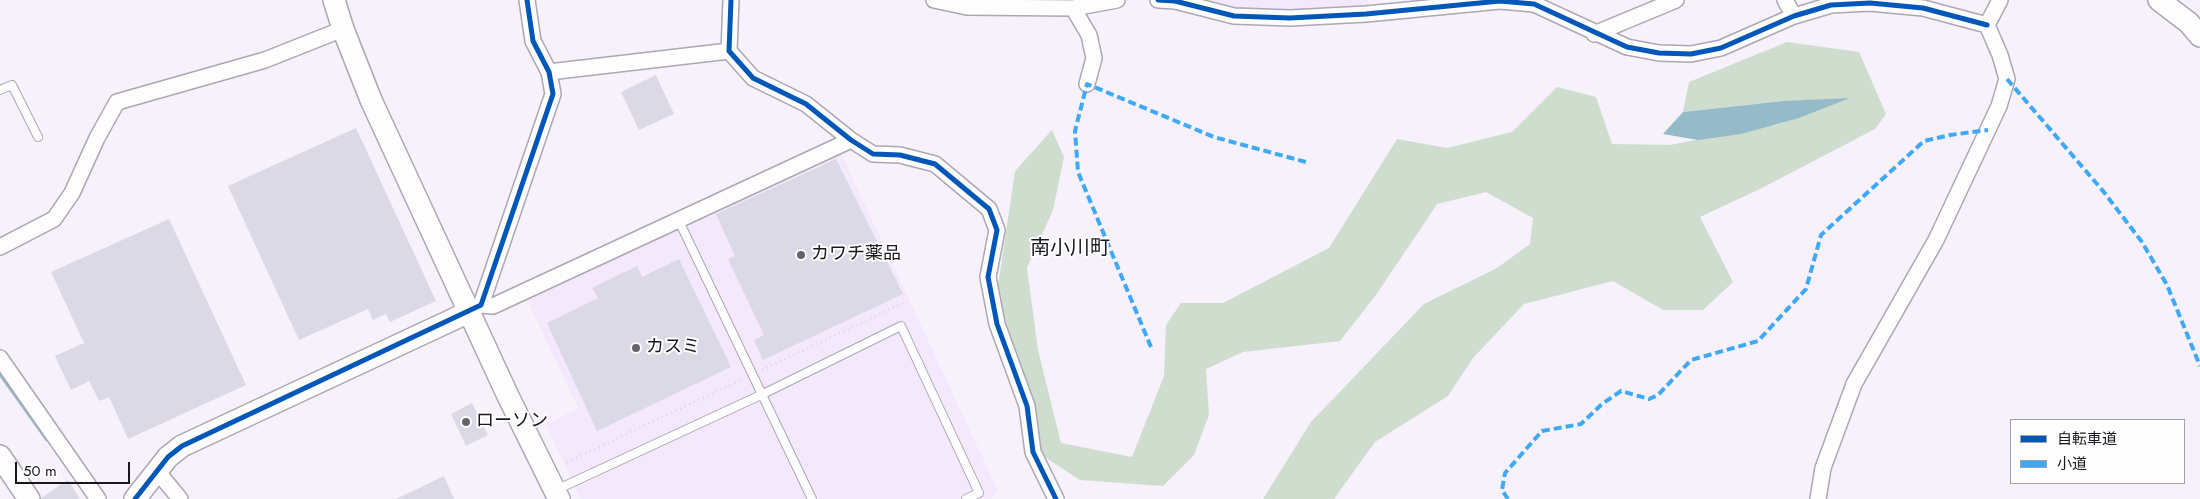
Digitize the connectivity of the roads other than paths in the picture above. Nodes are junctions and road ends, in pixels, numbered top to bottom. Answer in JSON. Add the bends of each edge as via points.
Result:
{"nodes":[{"id":1,"x":334,"y":0,"type":"edge"},
{"id":2,"x":527,"y":0,"type":"edge"},
{"id":3,"x":731,"y":0,"type":"edge"},
{"id":4,"x":934,"y":0,"type":"edge"},
{"id":5,"x":1117,"y":0,"type":"edge"},
{"id":6,"x":1158,"y":0,"type":"edge"},
{"id":7,"x":1676,"y":0,"type":"edge"},
{"id":8,"x":1785,"y":0,"type":"edge"},
{"id":9,"x":2000,"y":0,"type":"edge"},
{"id":10,"x":2159,"y":0,"type":"edge"},
{"id":11,"x":1539,"y":2,"type":"edge"},
{"id":12,"x":1073,"y":8,"type":"junction"},
{"id":13,"x":1794,"y":16,"type":"junction"},
{"id":14,"x":1987,"y":26,"type":"junction"},
{"id":15,"x":342,"y":29,"type":"junction"},
{"id":16,"x":1594,"y":34,"type":"junction"},
{"id":17,"x":2200,"y":36,"type":"edge"},
{"id":18,"x":729,"y":51,"type":"junction"},
{"id":19,"x":549,"y":72,"type":"junction"},
{"id":20,"x":1087,"y":84,"type":"dead end"},
{"id":21,"x":0,"y":90,"type":"edge"},
{"id":22,"x":38,"y":137,"type":"dead end"},
{"id":23,"x":851,"y":140,"type":"junction"},
{"id":24,"x":678,"y":219,"type":"junction"},
{"id":25,"x":0,"y":247,"type":"edge"},
{"id":26,"x":475,"y":309,"type":"junction"},
{"id":27,"x":0,"y":358,"type":"edge"},
{"id":28,"x":763,"y":394,"type":"junction"},
{"id":29,"x":0,"y":456,"type":"edge"},
{"id":30,"x":157,"y":471,"type":"junction"},
{"id":31,"x":557,"y":495,"type":"edge"},
{"id":32,"x":29,"y":499,"type":"edge"},
{"id":33,"x":98,"y":499,"type":"edge"},
{"id":34,"x":135,"y":499,"type":"edge"},
{"id":35,"x":180,"y":499,"type":"edge"},
{"id":36,"x":812,"y":499,"type":"edge"},
{"id":37,"x":966,"y":499,"type":"edge"},
{"id":38,"x":1056,"y":499,"type":"edge"},
{"id":39,"x":1818,"y":499,"type":"edge"}],
"edges":[{"from":1,"to":15,"type":"street"},
{"from":2,"to":19,"type":"street","via":[[533,41]]},
{"from":3,"to":18,"type":"street"},
{"from":4,"to":12,"type":"street","via":[[967,7]]},
{"from":5,"to":12,"type":"street"},
{"from":6,"to":11,"type":"street","via":[[1175,1],[1234,16],[1290,18],[1500,1]]},
{"from":7,"to":16,"type":"street"},
{"from":8,"to":13,"type":"street"},
{"from":9,"to":14,"type":"street"},
{"from":10,"to":17,"type":"street","via":[[2189,23]]},
{"from":11,"to":16,"type":"street"},
{"from":12,"to":20,"type":"street","via":[[1090,35],[1094,58]]},
{"from":13,"to":14,"type":"street","via":[[1831,5],[1870,3],[1923,8]]},
{"from":13,"to":16,"type":"street","via":[[1721,48],[1691,54],[1627,48]]},
{"from":14,"to":39,"type":"street","via":[[2007,79],[1999,106],[1936,240],[1854,384],[1823,468]]},
{"from":15,"to":25,"type":"street","via":[[265,60],[117,102],[72,193],[54,219]]},
{"from":15,"to":26,"type":"street","via":[[371,100]]},
{"from":18,"to":19,"type":"street"},
{"from":18,"to":23,"type":"street","via":[[753,78],[806,104]]},
{"from":19,"to":26,"type":"street","via":[[553,94]]},
{"from":21,"to":22,"type":"lane","via":[[12,85]]},
{"from":23,"to":24,"type":"street"},
{"from":23,"to":38,"type":"street","via":[[873,154],[900,155],[935,164],[989,209],[997,230],[988,277],[997,324],[1027,406],[1033,452]]},
{"from":24,"to":26,"type":"street","via":[[493,306]]},
{"from":24,"to":28,"type":"lane"},
{"from":26,"to":30,"type":"street","via":[[182,446]]},
{"from":26,"to":31,"type":"street"},
{"from":27,"to":33,"type":"street"},
{"from":28,"to":31,"type":"lane"},
{"from":28,"to":36,"type":"lane"},
{"from":28,"to":37,"type":"lane","via":[[901,326],[979,493]]},
{"from":29,"to":32,"type":"street"},
{"from":30,"to":34,"type":"street"},
{"from":30,"to":35,"type":"street"}]}
